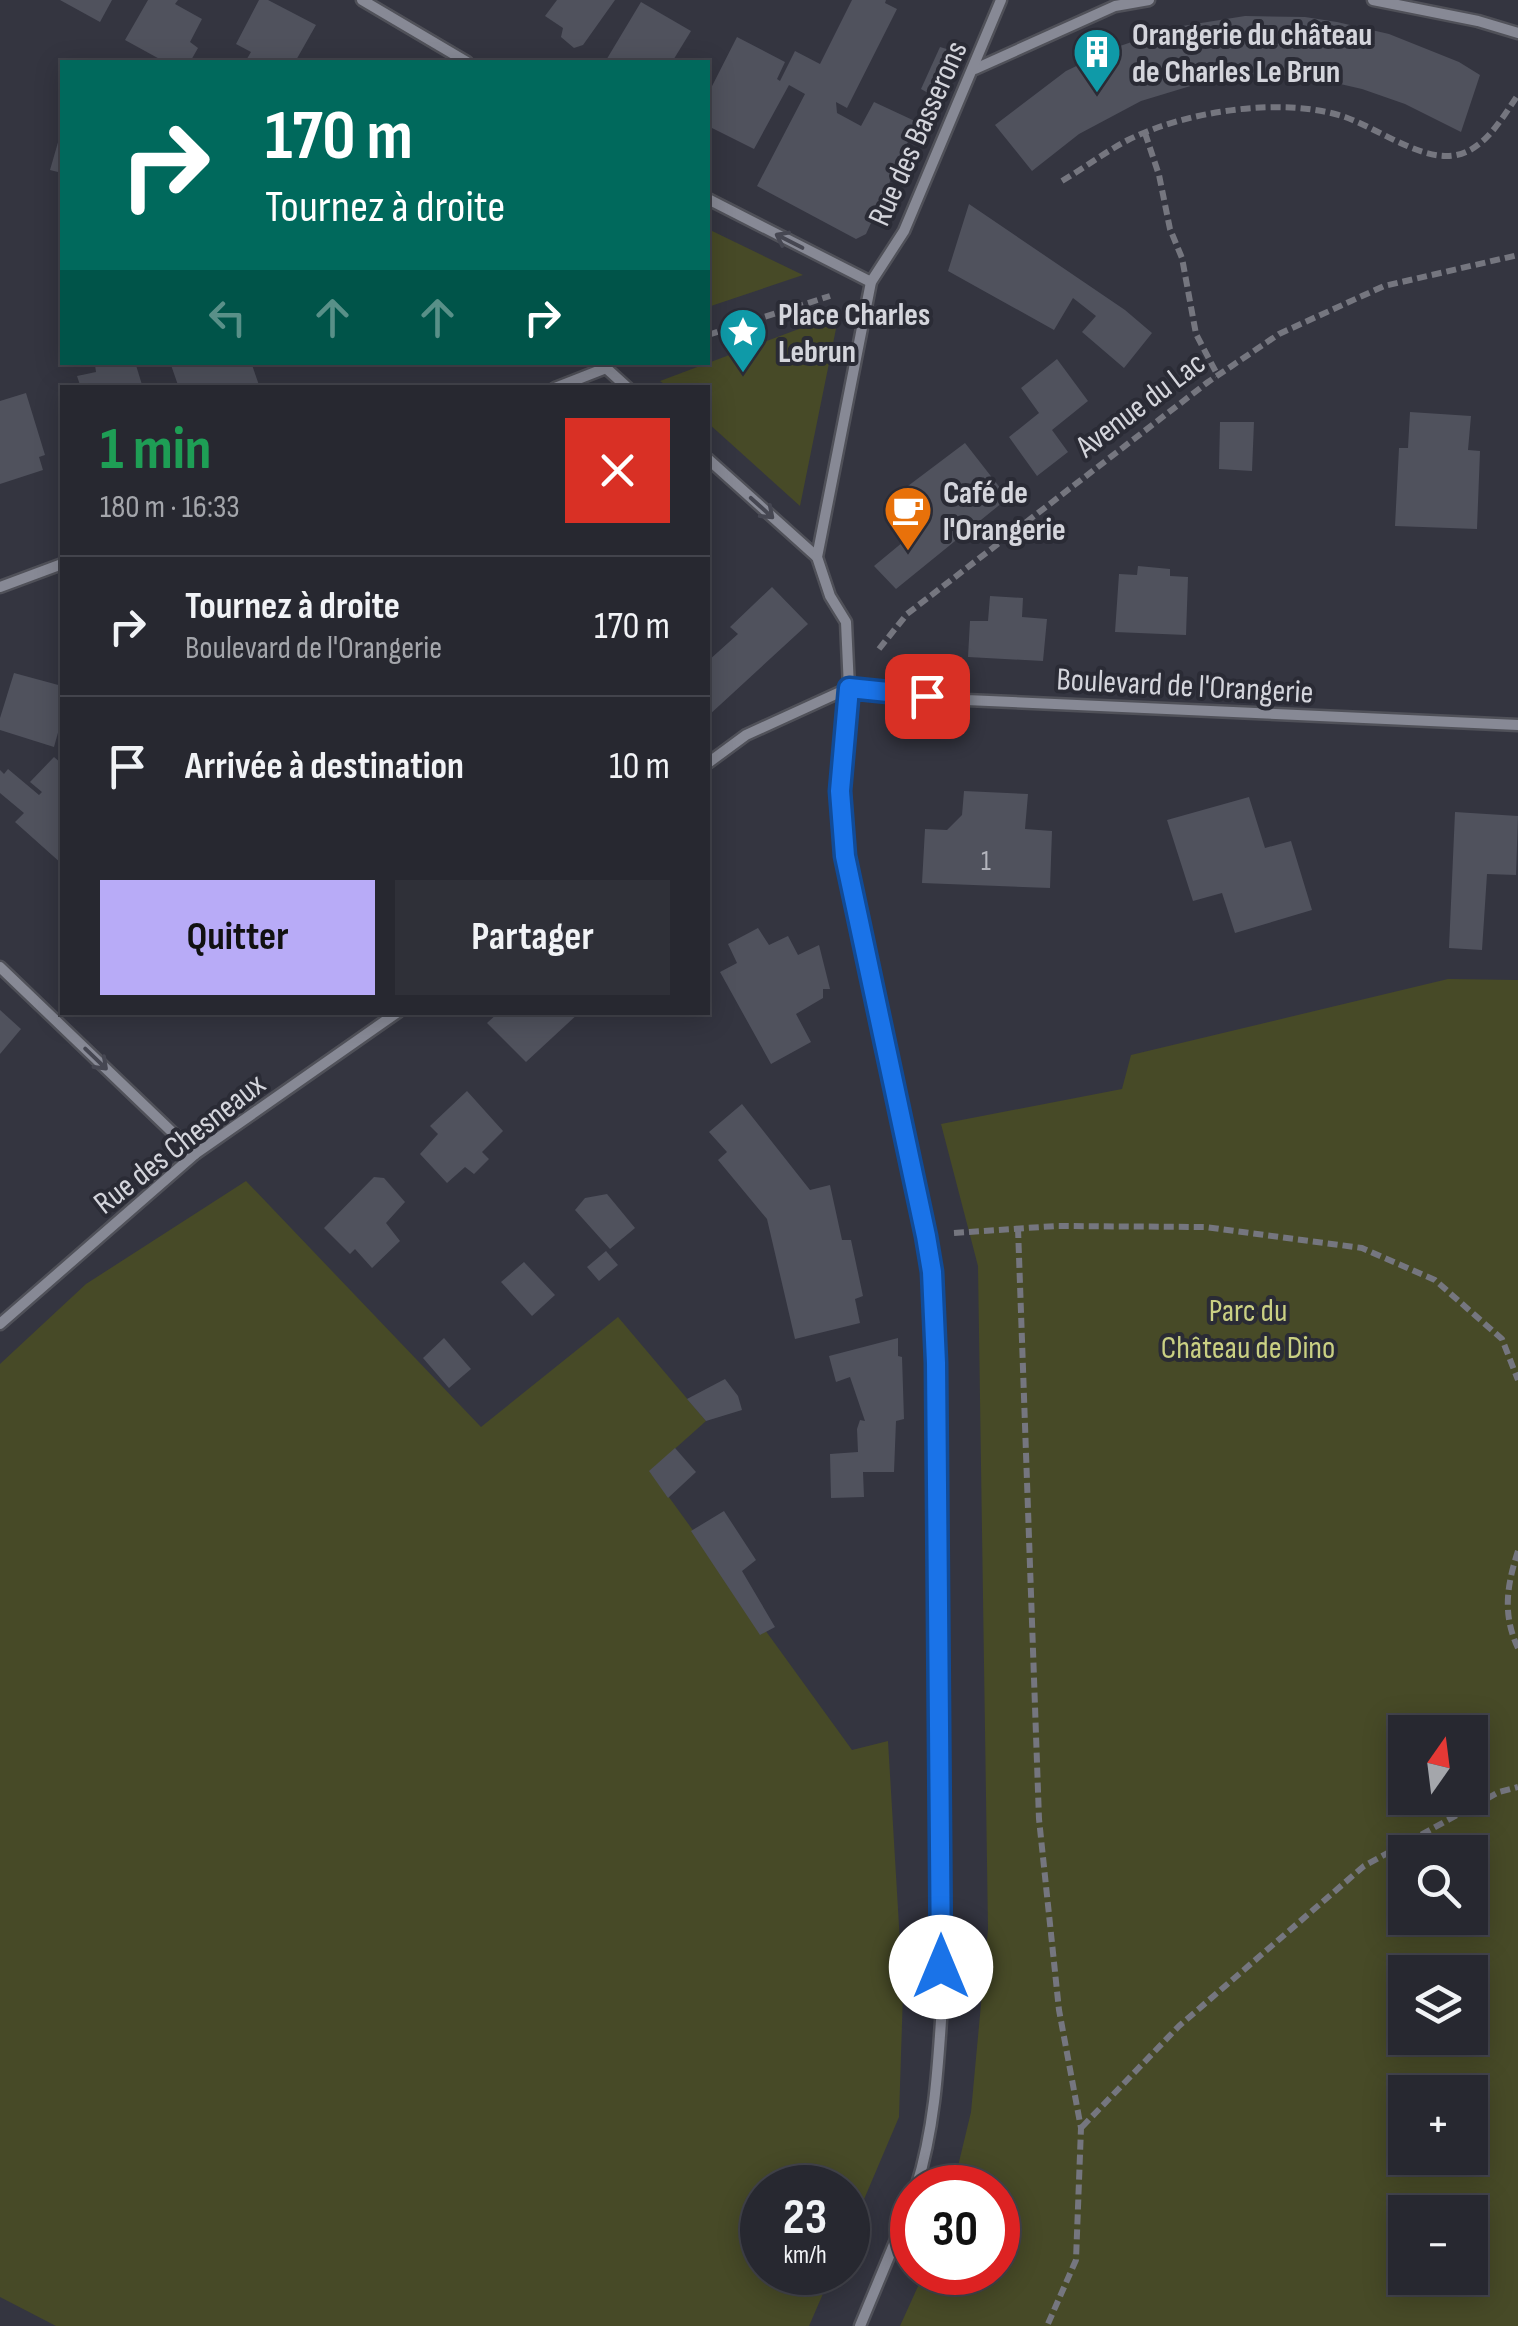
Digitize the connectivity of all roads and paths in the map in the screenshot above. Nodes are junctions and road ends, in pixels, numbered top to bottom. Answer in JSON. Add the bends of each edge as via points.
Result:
{"nodes":[{"id":1,"x":362,"y":0,"type":"edge"},
{"id":2,"x":1002,"y":0,"type":"edge"},
{"id":3,"x":1148,"y":0,"type":"edge"},
{"id":4,"x":1373,"y":0,"type":"edge"},
{"id":5,"x":1518,"y":33,"type":"edge"},
{"id":6,"x":463,"y":60,"type":"edge"},
{"id":7,"x":974,"y":69,"type":"junction"},
{"id":8,"x":1518,"y":96,"type":"edge"},
{"id":9,"x":1145,"y":133,"type":"junction"},
{"id":10,"x":1062,"y":181,"type":"dead end"},
{"id":11,"x":710,"y":201,"type":"edge"},
{"id":12,"x":1518,"y":255,"type":"edge"},
{"id":13,"x":871,"y":282,"type":"junction"},
{"id":14,"x":710,"y":334,"type":"edge"},
{"id":15,"x":606,"y":365,"type":"edge"},
{"id":16,"x":1218,"y":376,"type":"junction"},
{"id":17,"x":562,"y":385,"type":"edge"},
{"id":18,"x":625,"y":385,"type":"edge"},
{"id":19,"x":710,"y":461,"type":"edge"},
{"id":20,"x":817,"y":558,"type":"junction"},
{"id":21,"x":60,"y":565,"type":"edge"},
{"id":22,"x":0,"y":587,"type":"edge"},
{"id":23,"x":849,"y":688,"type":"junction"},
{"id":24,"x":1518,"y":725,"type":"edge"},
{"id":25,"x":710,"y":761,"type":"edge"},
{"id":26,"x":0,"y":967,"type":"edge"},
{"id":27,"x":394,"y":1015,"type":"edge"},
{"id":28,"x":196,"y":1154,"type":"junction"},
{"id":29,"x":1018,"y":1228,"type":"junction"},
{"id":30,"x":926,"y":1236,"type":"junction"},
{"id":31,"x":0,"y":1324,"type":"edge"},
{"id":32,"x":1518,"y":1380,"type":"edge"},
{"id":33,"x":1518,"y":1551,"type":"edge"},
{"id":34,"x":1518,"y":1648,"type":"edge"},
{"id":35,"x":1518,"y":1787,"type":"edge"},
{"id":36,"x":1082,"y":2128,"type":"junction"},
{"id":37,"x":923,"y":2165,"type":"edge"},
{"id":38,"x":890,"y":2254,"type":"edge"},
{"id":39,"x":860,"y":2326,"type":"edge"},
{"id":40,"x":1047,"y":2326,"type":"edge"}],
"edges":[{"from":1,"to":6,"type":"street"},
{"from":2,"to":7,"type":"street","name":"Rue des Basserons"},
{"from":3,"to":7,"type":"street","via":[[1115,6]]},
{"from":4,"to":5,"type":"street"},
{"from":7,"to":13,"type":"street","name":"Rue des Basserons","via":[[904,231]]},
{"from":8,"to":9,"type":"path","via":[[1478,147],[1446,156],[1339,115],[1293,107],[1240,110]]},
{"from":9,"to":10,"type":"path"},
{"from":9,"to":16,"type":"path","via":[[1182,258],[1196,334]]},
{"from":13,"to":11,"type":"street","one_way":true},
{"from":12,"to":16,"type":"path","name":"Avenue du Lac","via":[[1384,286],[1280,334]]},
{"from":13,"to":14,"type":"path"},
{"from":13,"to":20,"type":"street"},
{"from":15,"to":17,"type":"street"},
{"from":15,"to":18,"type":"street"},
{"from":16,"to":23,"type":"path","name":"Avenue du Lac","via":[[906,614]]},
{"from":19,"to":20,"type":"street","one_way":true},
{"from":20,"to":23,"type":"street","via":[[846,622]]},
{"from":21,"to":22,"type":"street"},
{"from":23,"to":24,"type":"street","name":"Boulevard de l'Orangerie","via":[[966,700]]},
{"from":23,"to":25,"type":"street","via":[[746,735]]},
{"from":23,"to":30,"type":"street","via":[[840,791],[845,856]]},
{"from":26,"to":28,"type":"street","one_way":true},
{"from":27,"to":28,"type":"street","name":"Rue des Chesneaux"},
{"from":28,"to":31,"type":"street","name":"Rue des Chesneaux"},
{"from":29,"to":30,"type":"path"},
{"from":29,"to":32,"type":"path","via":[[1205,1227],[1362,1248],[1435,1280],[1502,1339]]},
{"from":29,"to":36,"type":"path","via":[[1038,1819],[1059,2010]]},
{"from":30,"to":37,"type":"street","via":[[936,1363],[942,2004]]},
{"from":33,"to":34,"type":"path","via":[[1506,1588]]},
{"from":35,"to":36,"type":"path","via":[[1364,1866],[1179,2026]]},
{"from":36,"to":40,"type":"path","via":[[1076,2260]]},
{"from":38,"to":39,"type":"street"}]}
